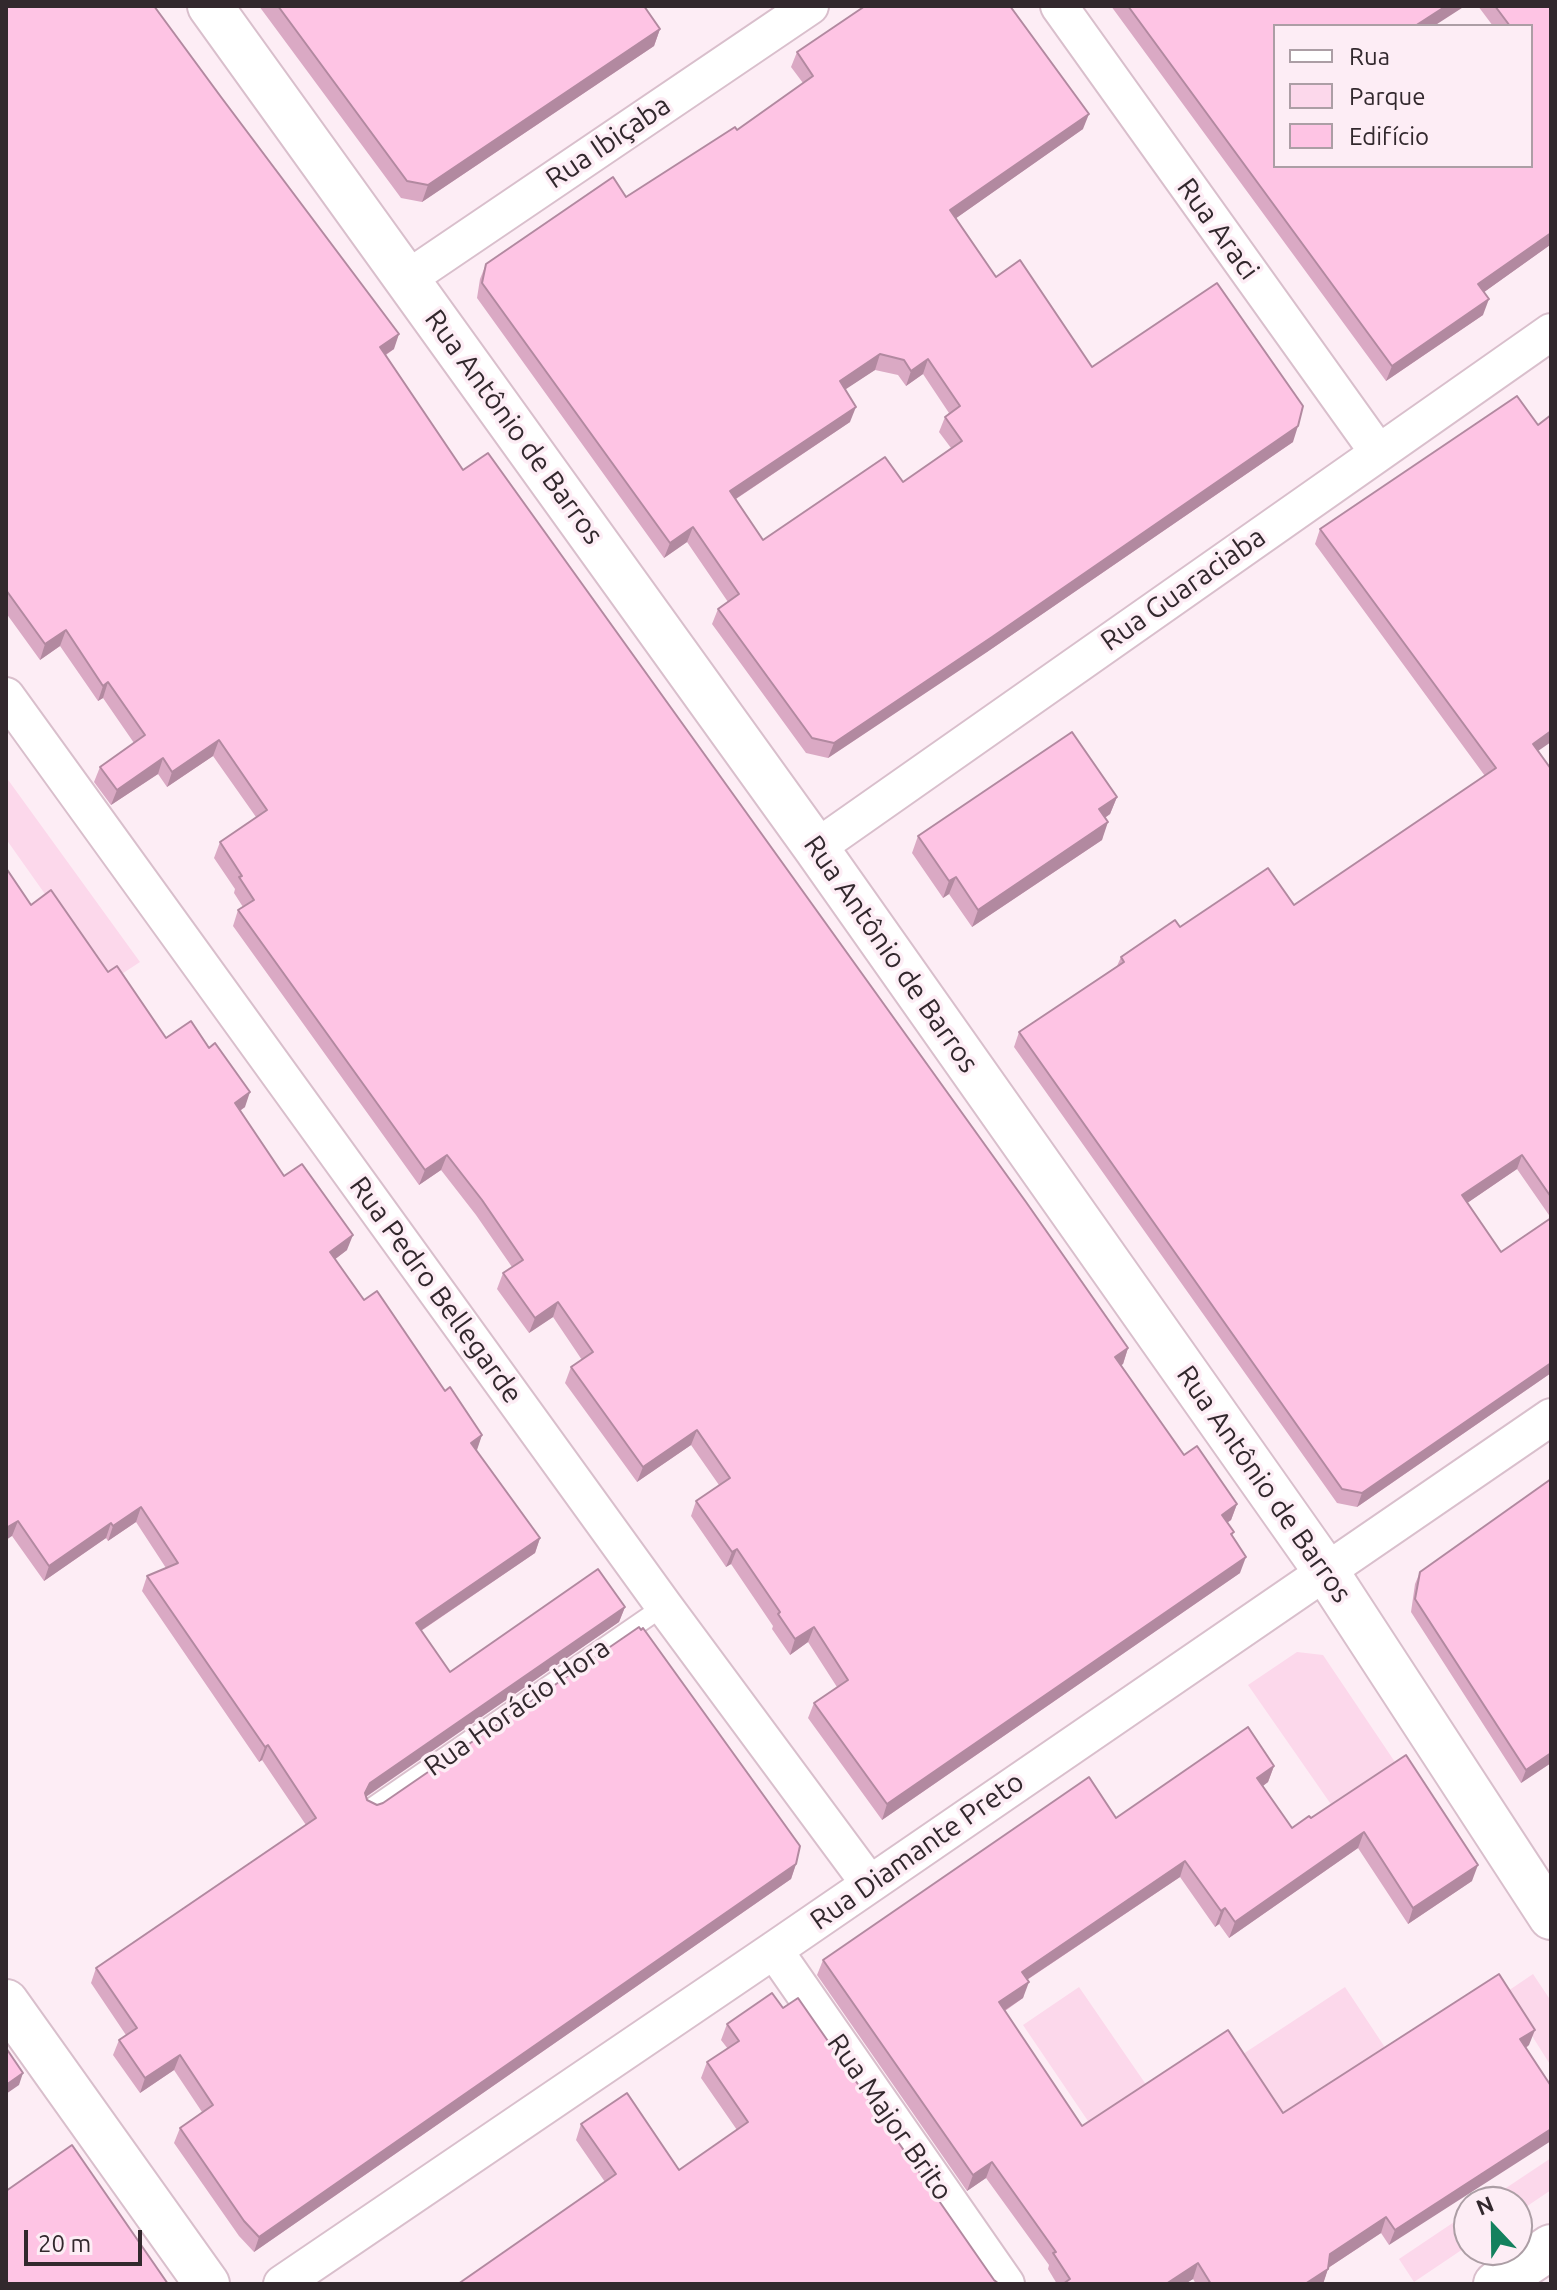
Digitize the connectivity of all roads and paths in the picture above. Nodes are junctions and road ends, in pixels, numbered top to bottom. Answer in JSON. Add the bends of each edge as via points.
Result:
{"nodes":[{"id":1,"x":210,"y":6,"type":"edge"},
{"id":2,"x":810,"y":6,"type":"edge"},
{"id":3,"x":1059,"y":6,"type":"edge"},
{"id":4,"x":407,"y":279,"type":"junction"},
{"id":5,"x":1551,"y":332,"type":"edge"},
{"id":6,"x":1378,"y":452,"type":"junction"},
{"id":7,"x":6,"y":696,"type":"edge"},
{"id":8,"x":816,"y":848,"type":"junction"},
{"id":9,"x":1551,"y":1417,"type":"edge"},
{"id":10,"x":1325,"y":1570,"type":"junction"},
{"id":11,"x":664,"y":1606,"type":"junction"},
{"id":12,"x":371,"y":1808,"type":"edge"},
{"id":13,"x":869,"y":1883,"type":"junction"},
{"id":14,"x":1551,"y":1917,"type":"edge"},
{"id":15,"x":774,"y":1950,"type":"junction"},
{"id":16,"x":6,"y":2002,"type":"edge"},
{"id":17,"x":1551,"y":2247,"type":"edge"},
{"id":18,"x":207,"y":2284,"type":"edge"},
{"id":19,"x":282,"y":2284,"type":"edge"},
{"id":20,"x":1006,"y":2284,"type":"edge"},
{"id":21,"x":1496,"y":2284,"type":"edge"}],
"edges":[{"from":1,"to":4,"type":"main road","name":"Rua Antônio de Barros"},
{"from":2,"to":4,"type":"street","name":"Rua Ibiçaba"},
{"from":3,"to":6,"type":"street","name":"Rua Araci"},
{"from":4,"to":8,"type":"main road","name":"Rua Antônio de Barros"},
{"from":5,"to":6,"type":"street","name":"Rua Guaraciaba"},
{"from":6,"to":8,"type":"street","name":"Rua Guaraciaba"},
{"from":7,"to":11,"type":"street","name":"Rua Pedro Bellegarde"},
{"from":8,"to":10,"type":"main road","name":"Rua Antônio de Barros"},
{"from":9,"to":10,"type":"street","name":"Rua Diamante Preto"},
{"from":10,"to":13,"type":"street","name":"Rua Diamante Preto"},
{"from":10,"to":14,"type":"main road","name":"Rua Antônio de Barros"},
{"from":11,"to":12,"type":"lane","name":"Rua Horácio Hora"},
{"from":11,"to":13,"type":"street","name":"Rua Pedro Bellegarde"},
{"from":13,"to":15,"type":"street","name":"Rua Diamante Preto"},
{"from":15,"to":19,"type":"street","name":"Rua Diamante Preto"},
{"from":15,"to":20,"type":"street","name":"Rua Major Brito"},
{"from":16,"to":18,"type":"main road"},
{"from":17,"to":21,"type":"main road"}]}
